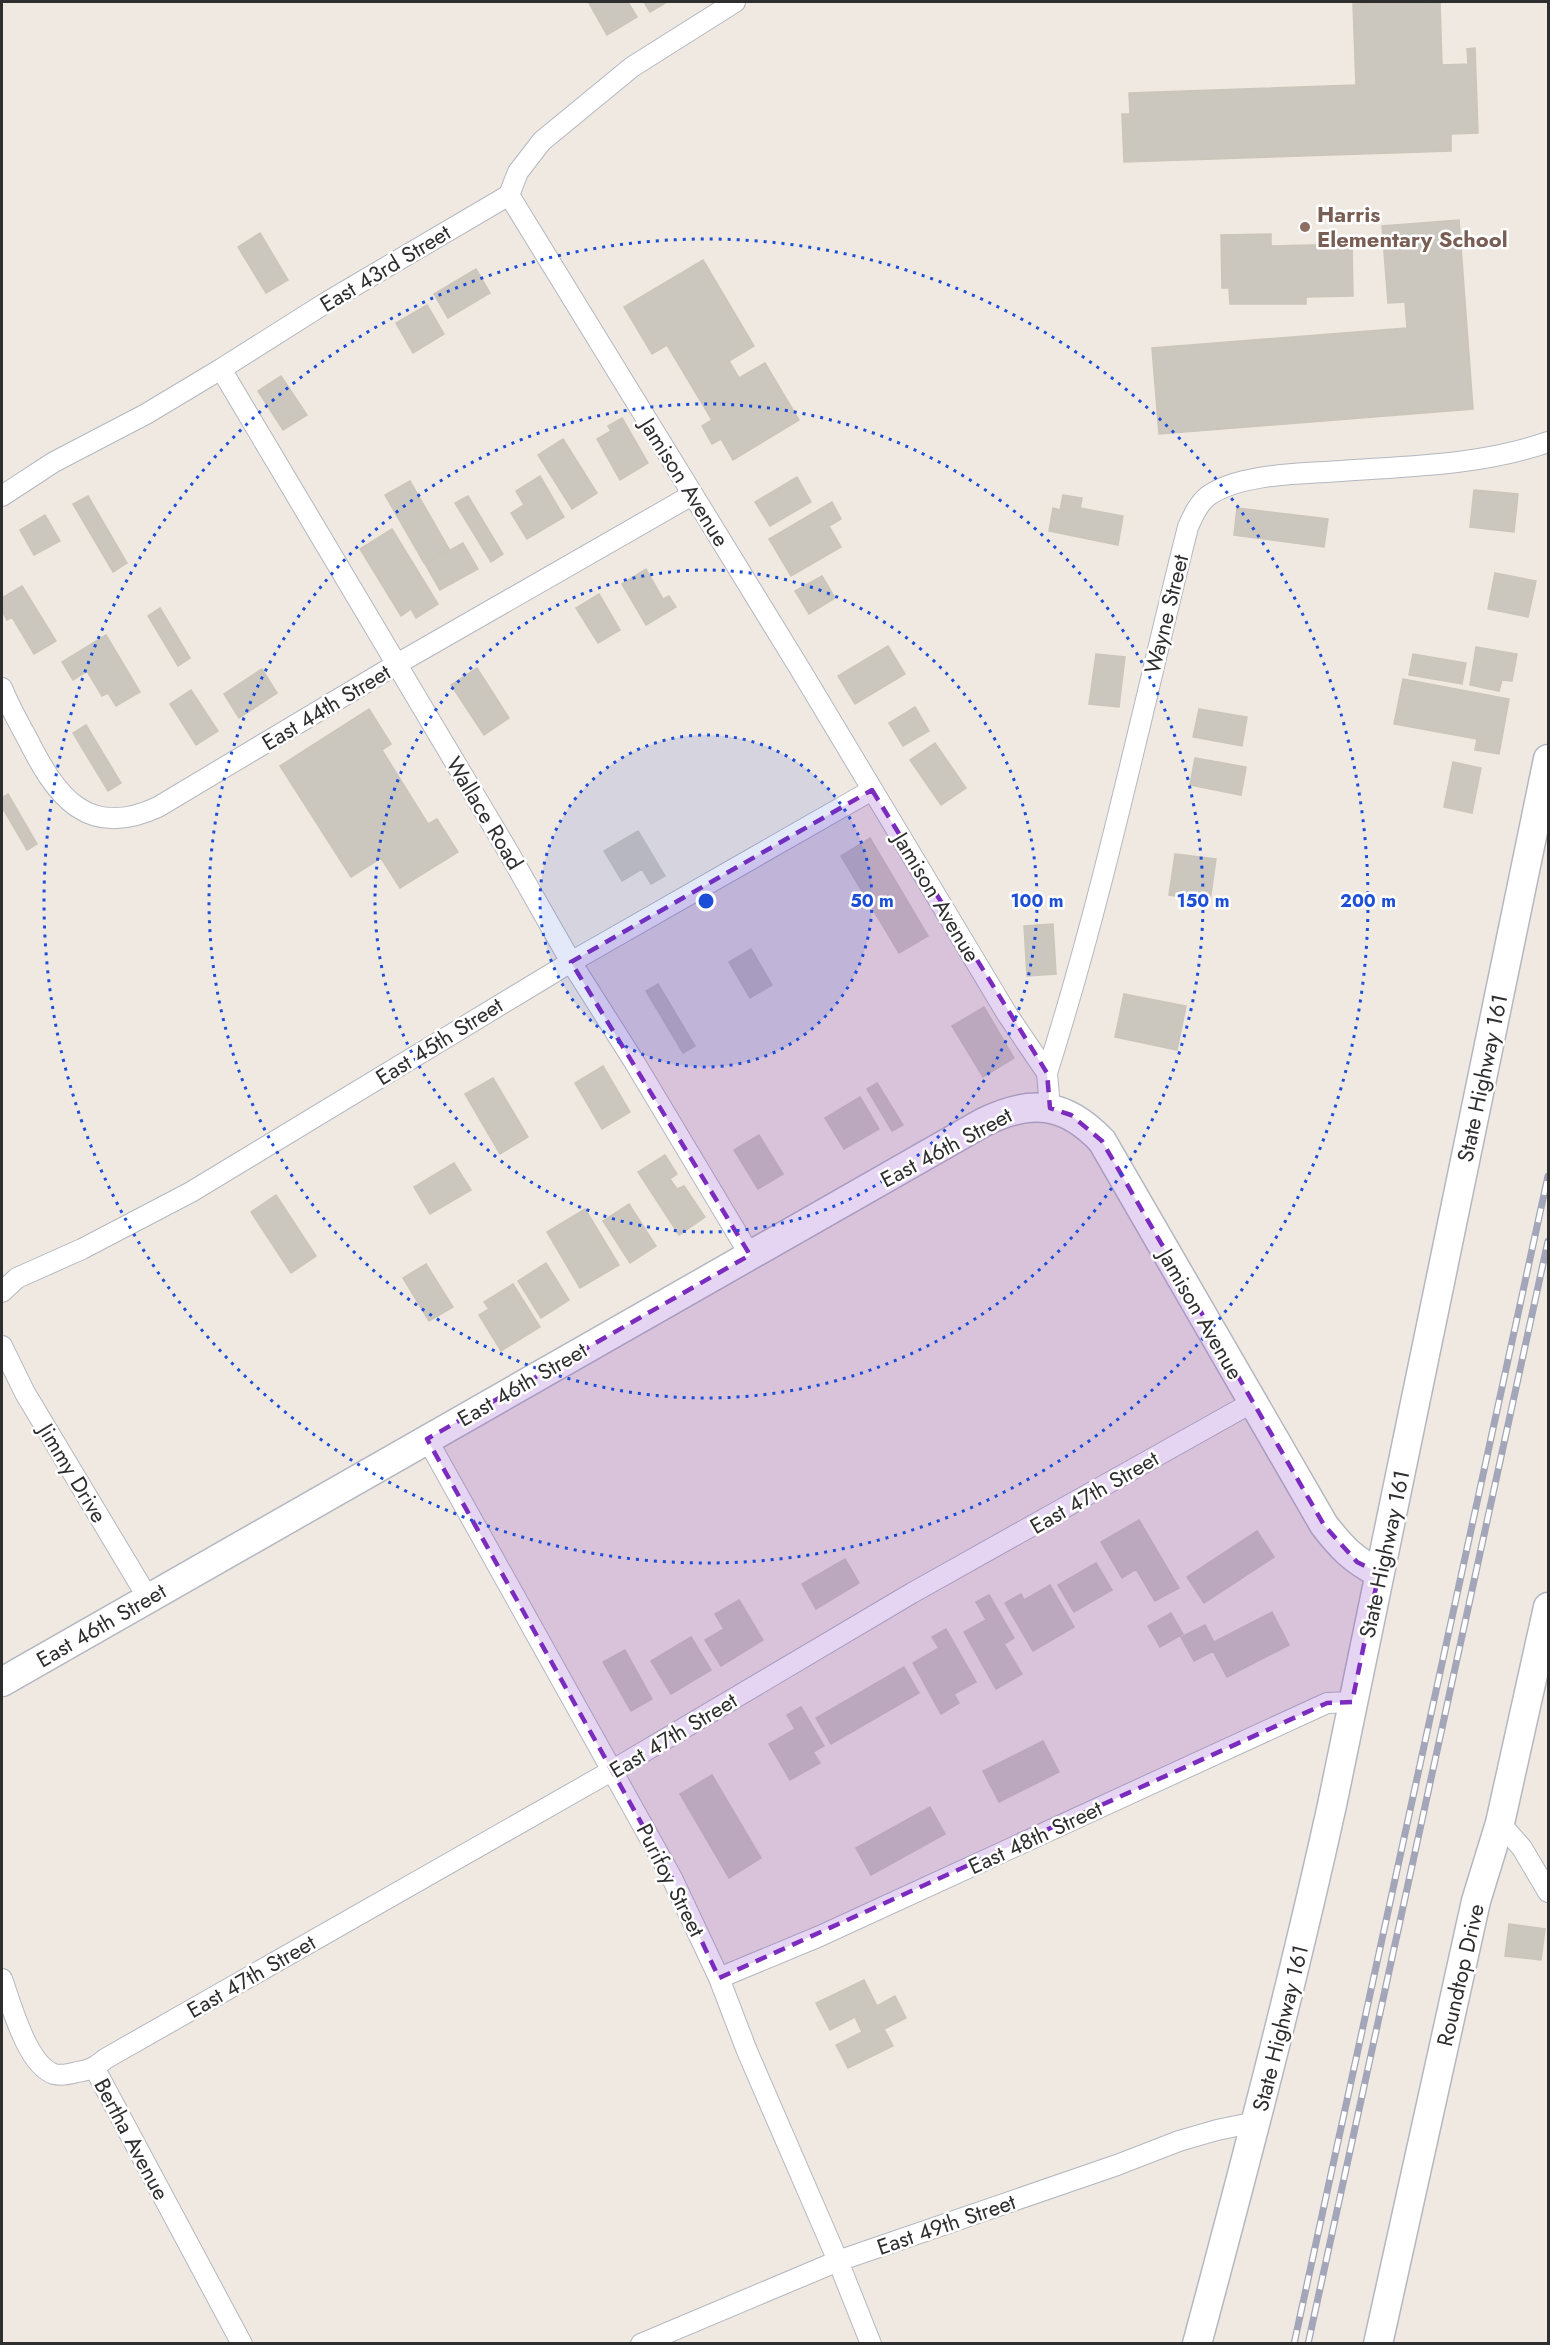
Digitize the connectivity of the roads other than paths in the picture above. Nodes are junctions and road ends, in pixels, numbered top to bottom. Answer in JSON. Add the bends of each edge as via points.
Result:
{"nodes":[{"id":1,"x":735,"y":2,"type":"edge"},
{"id":2,"x":509,"y":195,"type":"junction"},
{"id":3,"x":221,"y":369,"type":"junction"},
{"id":4,"x":1548,"y":442,"type":"edge"},
{"id":5,"x":692,"y":495,"type":"junction"},
{"id":6,"x":2,"y":496,"type":"edge"},
{"id":7,"x":397,"y":664,"type":"junction"},
{"id":8,"x":2,"y":688,"type":"edge"},
{"id":9,"x":1548,"y":759,"type":"edge"},
{"id":10,"x":872,"y":790,"type":"junction"},
{"id":11,"x":571,"y":962,"type":"junction"},
{"id":12,"x":1047,"y":1072,"type":"junction"},
{"id":13,"x":1050,"y":1108,"type":"junction"},
{"id":14,"x":750,"y":1255,"type":"junction"},
{"id":15,"x":3,"y":1290,"type":"edge"},
{"id":16,"x":2,"y":1346,"type":"edge"},
{"id":17,"x":1253,"y":1402,"type":"junction"},
{"id":18,"x":427,"y":1438,"type":"junction"},
{"id":19,"x":1379,"y":1573,"type":"junction"},
{"id":20,"x":148,"y":1598,"type":"junction"},
{"id":21,"x":1548,"y":1608,"type":"edge"},
{"id":22,"x":2,"y":1682,"type":"edge"},
{"id":23,"x":1352,"y":1702,"type":"junction"},
{"id":24,"x":614,"y":1770,"type":"junction"},
{"id":25,"x":1500,"y":1823,"type":"junction"},
{"id":26,"x":1548,"y":1892,"type":"edge"},
{"id":27,"x":718,"y":1978,"type":"junction"},
{"id":28,"x":2,"y":1979,"type":"edge"},
{"id":29,"x":95,"y":2068,"type":"junction"},
{"id":30,"x":1256,"y":2122,"type":"junction"},
{"id":31,"x":838,"y":2261,"type":"junction"},
{"id":32,"x":242,"y":2343,"type":"edge"},
{"id":33,"x":641,"y":2343,"type":"edge"},
{"id":34,"x":871,"y":2343,"type":"edge"},
{"id":35,"x":1197,"y":2343,"type":"edge"},
{"id":36,"x":1378,"y":2343,"type":"edge"}],
"edges":[{"from":1,"to":2,"type":"street","via":[[632,67],[542,141],[518,172]]},
{"from":2,"to":3,"type":"street","name":"East 43rd Street"},
{"from":2,"to":5,"type":"street","name":"Jamison Avenue"},
{"from":3,"to":6,"type":"street","name":"East 43rd Street","via":[[54,462]]},
{"from":3,"to":7,"type":"street","name":"Wallace Road"},
{"from":4,"to":12,"type":"street","name":"Wayne Street","via":[[1520,452],[1479,459],[1248,478],[1209,496],[1198,507],[1188,527],[1107,860]]},
{"from":5,"to":7,"type":"street","name":"East 44th Street"},
{"from":5,"to":10,"type":"street","name":"Jamison Avenue"},
{"from":7,"to":8,"type":"street","name":"East 44th Street","via":[[158,807],[139,816],[118,819],[98,817],[62,797],[35,755]]},
{"from":7,"to":11,"type":"street","name":"Wallace Road"},
{"from":9,"to":19,"type":"street","name":"State Highway 161"},
{"from":10,"to":11,"type":"street","name":"East 45th Street"},
{"from":10,"to":12,"type":"street","name":"Jamison Avenue","via":[[1007,1014]]},
{"from":11,"to":14,"type":"street","name":"Wallace Road"},
{"from":11,"to":15,"type":"street","name":"East 45th Street","via":[[191,1192],[17,1278]]},
{"from":12,"to":13,"type":"street","name":"Jamison Avenue"},
{"from":13,"to":14,"type":"street","name":"East 46th Street","via":[[1027,1107],[1005,1112]]},
{"from":13,"to":17,"type":"street","name":"Jamison Avenue","via":[[1071,1115],[1102,1141]]},
{"from":14,"to":18,"type":"street","name":"East 46th Street"},
{"from":16,"to":20,"type":"street","name":"Jimmy Drive","via":[[25,1393]]},
{"from":17,"to":19,"type":"street","name":"Jamison Avenue","via":[[1324,1525],[1357,1562]]},
{"from":17,"to":24,"type":"street","name":"East 47th Street","via":[[912,1593]]},
{"from":18,"to":20,"type":"street","name":"East 46th Street"},
{"from":18,"to":24,"type":"street","name":"Purifoy Street"},
{"from":19,"to":23,"type":"street","name":"State Highway 161"},
{"from":20,"to":22,"type":"street","name":"East 46th Street"},
{"from":21,"to":25,"type":"street","name":"Roundtop Drive"},
{"from":23,"to":27,"type":"street","name":"East 48th Street","via":[[1327,1703],[820,1936]]},
{"from":23,"to":30,"type":"street","name":"State Highway 161","via":[[1308,1915]]},
{"from":24,"to":27,"type":"street","name":"Purifoy Street","via":[[672,1878]]},
{"from":24,"to":29,"type":"street","name":"East 47th Street"},
{"from":25,"to":26,"type":"street","via":[[1522,1848]]},
{"from":25,"to":36,"type":"street","name":"Roundtop Drive","via":[[1476,1901]]},
{"from":27,"to":31,"type":"street","name":"Purifoy Street"},
{"from":28,"to":29,"type":"street","name":"Bertha Avenue","via":[[32,2054],[41,2066],[54,2074]]},
{"from":29,"to":32,"type":"street","name":"Bertha Avenue"},
{"from":30,"to":31,"type":"street","name":"East 49th Street","via":[[1179,2141]]},
{"from":30,"to":35,"type":"street","name":"State Highway 161"},
{"from":31,"to":33,"type":"street","name":"East 49th Street"},
{"from":31,"to":34,"type":"street","name":"Purifoy Street"}]}
